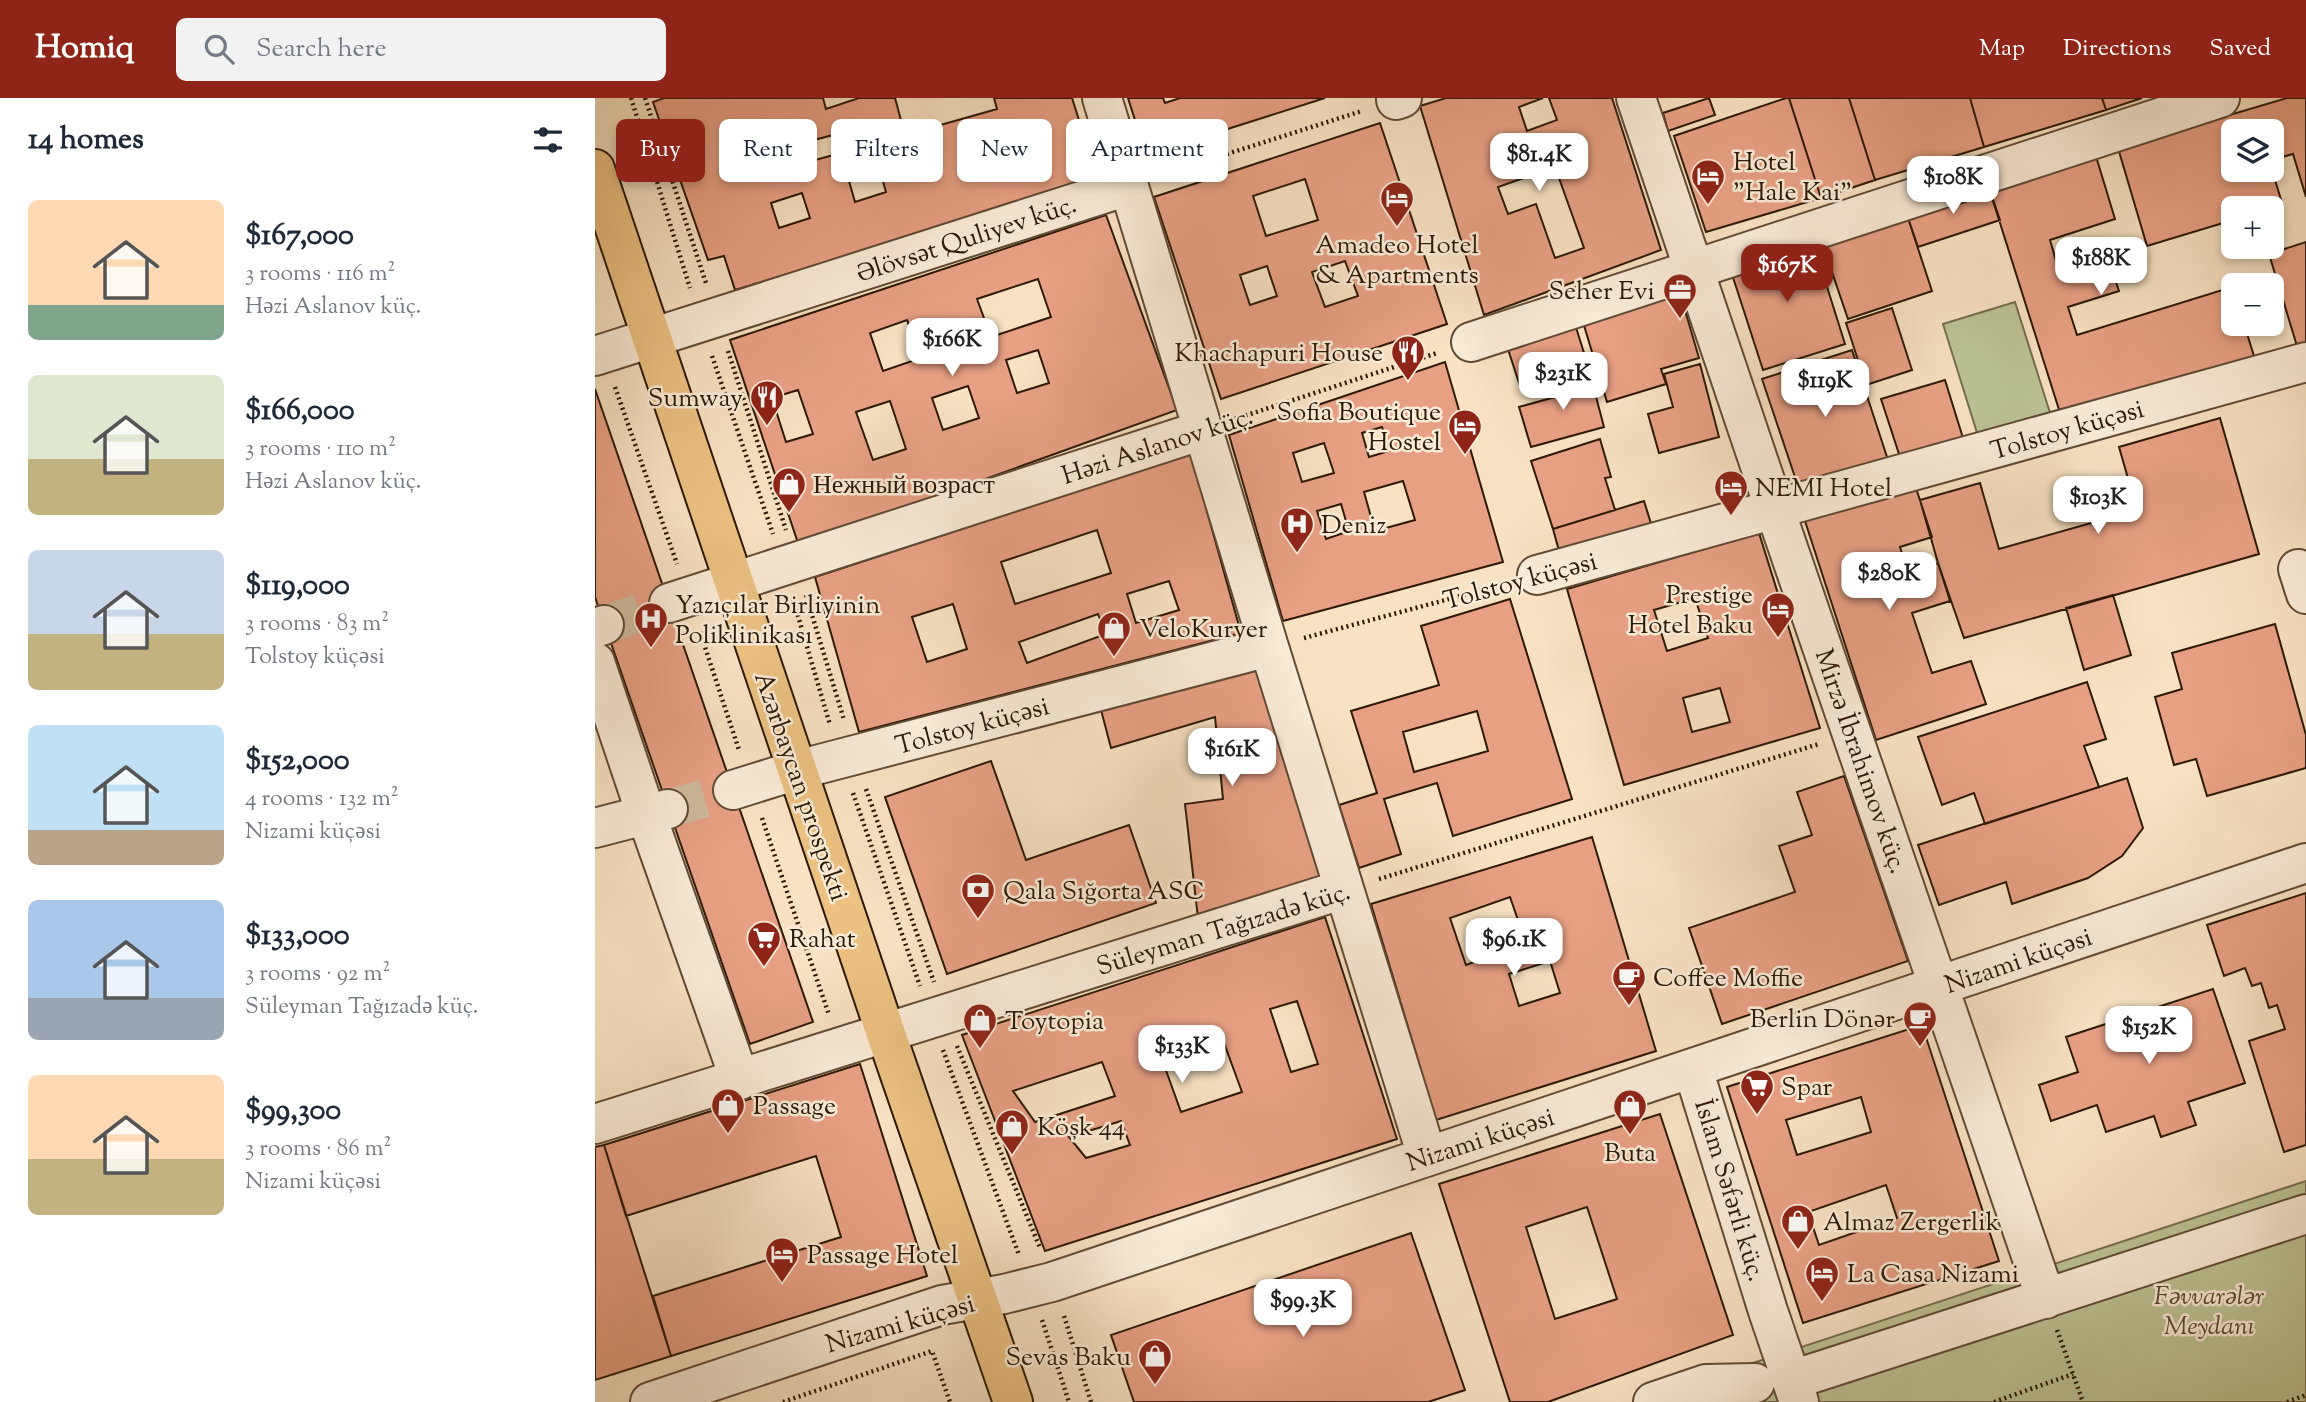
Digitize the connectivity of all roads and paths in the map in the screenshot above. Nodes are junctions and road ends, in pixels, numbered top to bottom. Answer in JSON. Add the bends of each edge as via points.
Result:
{"nodes":[{"id":1,"x":631,"y":98,"type":"edge"},
{"id":2,"x":1102,"y":98,"type":"edge"},
{"id":3,"x":1636,"y":98,"type":"edge"},
{"id":4,"x":2220,"y":98,"type":"edge"},
{"id":5,"x":1399,"y":99,"type":"edge"},
{"id":6,"x":595,"y":169,"type":"edge"},
{"id":7,"x":1128,"y":186,"type":"junction"},
{"id":8,"x":1695,"y":269,"type":"junction"},
{"id":9,"x":700,"y":323,"type":"junction"},
{"id":10,"x":651,"y":338,"type":"junction"},
{"id":11,"x":1471,"y":342,"type":"joint"},
{"id":12,"x":599,"y":355,"type":"edge"},
{"id":13,"x":2306,"y":362,"type":"edge"},
{"id":14,"x":1203,"y":430,"type":"junction"},
{"id":15,"x":1775,"y":510,"type":"junction"},
{"id":16,"x":784,"y":566,"type":"junction"},
{"id":17,"x":1524,"y":579,"type":"joint"},
{"id":18,"x":733,"y":583,"type":"junction"},
{"id":19,"x":679,"y":600,"type":"junction"},
{"id":20,"x":1282,"y":643,"type":"junction"},
{"id":21,"x":595,"y":662,"type":"edge"},
{"id":22,"x":832,"y":732,"type":"dead end"},
{"id":23,"x":1853,"y":734,"type":"junction"},
{"id":24,"x":797,"y":770,"type":"junction"},
{"id":25,"x":742,"y":788,"type":"junction"},
{"id":26,"x":657,"y":811,"type":"junction"},
{"id":27,"x":595,"y":828,"type":"edge"},
{"id":28,"x":2306,"y":863,"type":"edge"},
{"id":29,"x":1358,"y":885,"type":"junction"},
{"id":30,"x":1938,"y":986,"type":"junction"},
{"id":31,"x":946,"y":1015,"type":"junction"},
{"id":32,"x":886,"y":1034,"type":"junction"},
{"id":33,"x":841,"y":1048,"type":"junction"},
{"id":34,"x":1693,"y":1069,"type":"junction"},
{"id":35,"x":740,"y":1080,"type":"junction"},
{"id":36,"x":595,"y":1125,"type":"edge"},
{"id":37,"x":1427,"y":1156,"type":"junction"},
{"id":38,"x":2306,"y":1214,"type":"edge"},
{"id":39,"x":1042,"y":1252,"type":"dead end"},
{"id":40,"x":977,"y":1299,"type":"junction"},
{"id":41,"x":2046,"y":1299,"type":"junction"},
{"id":42,"x":1063,"y":1312,"type":"dead end"},
{"id":43,"x":1040,"y":1314,"type":"dead end"},
{"id":44,"x":2073,"y":1374,"type":"junction"},
{"id":45,"x":1755,"y":1383,"type":"dead end"},
{"id":46,"x":1796,"y":1391,"type":"edge"},
{"id":47,"x":2306,"y":1395,"type":"edge"},
{"id":48,"x":650,"y":1402,"type":"edge"},
{"id":49,"x":783,"y":1402,"type":"edge"},
{"id":50,"x":950,"y":1402,"type":"edge"},
{"id":51,"x":1013,"y":1402,"type":"edge"},
{"id":52,"x":1069,"y":1402,"type":"edge"},
{"id":53,"x":1091,"y":1402,"type":"edge"},
{"id":54,"x":1653,"y":1402,"type":"edge"},
{"id":55,"x":1993,"y":1402,"type":"edge"},
{"id":56,"x":2083,"y":1402,"type":"edge"},
{"id":57,"x":2287,"y":1402,"type":"edge"}],
"edges":[{"from":1,"to":9,"type":"path"},
{"from":2,"to":7,"type":"street"},
{"from":3,"to":8,"type":"street","name":"Mirzə İbrahimov küç."},
{"from":4,"to":8,"type":"street"},
{"from":5,"to":7,"type":"path"},
{"from":6,"to":10,"type":"main road","name":"Azərbaycan prospekti"},
{"from":7,"to":9,"type":"street","name":"Əlövsət Quliyev küç."},
{"from":7,"to":14,"type":"street"},
{"from":8,"to":11,"type":"street"},
{"from":8,"to":15,"type":"street","name":"Mirzə İbrahimov küç."},
{"from":9,"to":10,"type":"street","name":"Əlövsət Quliyev küç."},
{"from":9,"to":16,"type":"path"},
{"from":10,"to":12,"type":"street","name":"Əlövsət Quliyev küç."},
{"from":10,"to":18,"type":"main road","name":"Azərbaycan prospekti"},
{"from":11,"to":14,"type":"path","name":"Həzi Aslanov küç."},
{"from":12,"to":19,"type":"path"},
{"from":13,"to":15,"type":"street","name":"Tolstoy küçəsi"},
{"from":14,"to":16,"type":"street","name":"Həzi Aslanov küç."},
{"from":14,"to":20,"type":"street"},
{"from":15,"to":17,"type":"street","name":"Tolstoy küçəsi"},
{"from":15,"to":23,"type":"street","name":"Mirzə İbrahimov küç."},
{"from":16,"to":18,"type":"street","name":"Həzi Aslanov küç."},
{"from":16,"to":22,"type":"path"},
{"from":17,"to":20,"type":"path","name":"Tolstoy küçəsi"},
{"from":18,"to":19,"type":"street","name":"Həzi Aslanov küç."},
{"from":18,"to":24,"type":"main road","name":"Azərbaycan prospekti"},
{"from":19,"to":25,"type":"path"},
{"from":20,"to":24,"type":"street","name":"Tolstoy küçəsi"},
{"from":20,"to":29,"type":"street"},
{"from":21,"to":26,"type":"street"},
{"from":23,"to":29,"type":"path"},
{"from":23,"to":30,"type":"street","name":"Mirzə İbrahimov küç."},
{"from":24,"to":25,"type":"street","name":"Tolstoy küçəsi"},
{"from":24,"to":32,"type":"main road","name":"Azərbaycan prospekti"},
{"from":25,"to":33,"type":"path"},
{"from":26,"to":27,"type":"street"},
{"from":26,"to":35,"type":"street"},
{"from":28,"to":30,"type":"street","name":"Nizami küçəsi"},
{"from":29,"to":31,"type":"street","name":"Süleyman Tağızadə küç."},
{"from":29,"to":37,"type":"street"},
{"from":30,"to":34,"type":"street","name":"Nizami küçəsi"},
{"from":30,"to":41,"type":"street","name":"Mirzə İbrahimov küç."},
{"from":31,"to":32,"type":"street","name":"Süleyman Tağızadə küç."},
{"from":31,"to":39,"type":"path"},
{"from":32,"to":33,"type":"street","name":"Süleyman Tağızadə küç."},
{"from":32,"to":40,"type":"main road","name":"Azərbaycan prospekti"},
{"from":33,"to":35,"type":"street","name":"Süleyman Tağızadə küç."},
{"from":34,"to":37,"type":"street","name":"Nizami küçəsi"},
{"from":34,"to":46,"type":"street","name":"İslam Səfərli küç."},
{"from":35,"to":36,"type":"street","name":"Süleyman Tağızadə küç."},
{"from":37,"to":40,"type":"street","name":"Nizami küçəsi","via":[[1052,1282]]},
{"from":38,"to":41,"type":"street"},
{"from":40,"to":48,"type":"street","name":"Nizami küçəsi","via":[[941,1306]]},
{"from":40,"to":51,"type":"main road","name":"Azərbaycan prospekti"},
{"from":41,"to":44,"type":"path"},
{"from":41,"to":46,"type":"street"},
{"from":42,"to":53,"type":"path"},
{"from":43,"to":52,"type":"path"},
{"from":44,"to":55,"type":"path"},
{"from":44,"to":56,"type":"path"},
{"from":45,"to":54,"type":"street","via":[[1706,1384]]},
{"from":47,"to":57,"type":"path"},
{"from":49,"to":50,"type":"path","via":[[932,1351]]}]}
